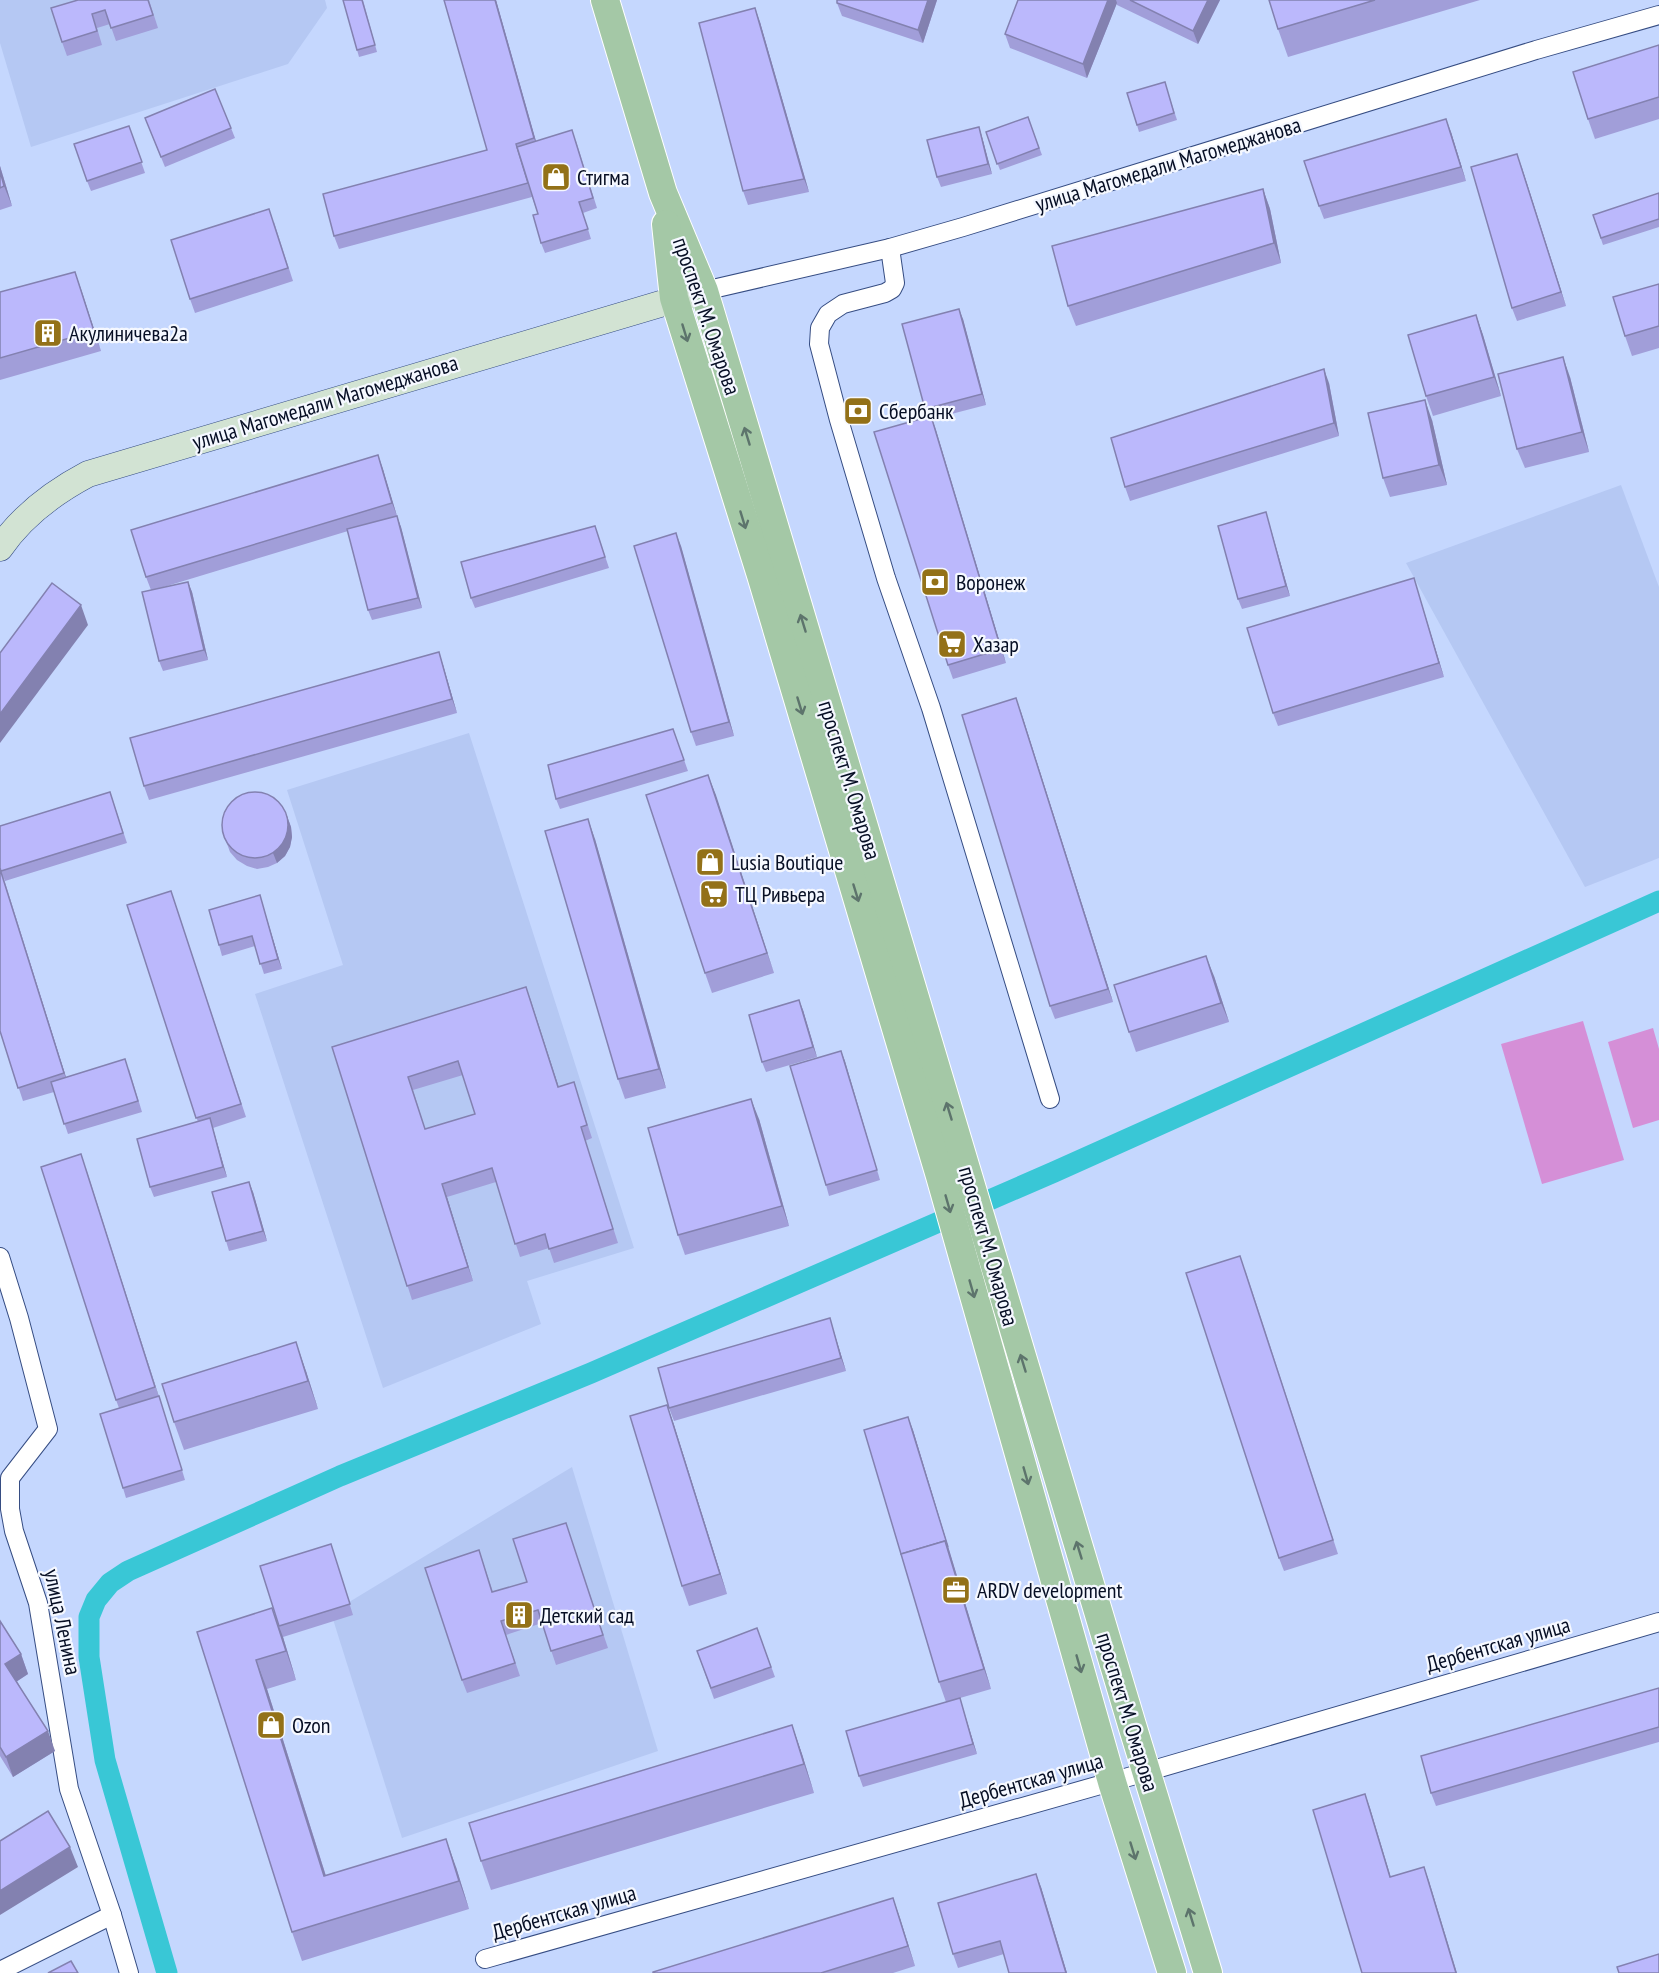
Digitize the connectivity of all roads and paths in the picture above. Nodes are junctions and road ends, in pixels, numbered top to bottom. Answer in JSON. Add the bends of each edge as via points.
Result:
{"nodes":[{"id":1,"x":605,"y":0,"type":"edge"},
{"id":2,"x":1659,"y":15,"type":"edge"},
{"id":3,"x":663,"y":193,"type":"junction"},
{"id":4,"x":890,"y":248,"type":"junction"},
{"id":5,"x":704,"y":291,"type":"junction"},
{"id":6,"x":674,"y":298,"type":"junction"},
{"id":7,"x":0,"y":548,"type":"edge"},
{"id":8,"x":1050,"y":1099,"type":"dead end"},
{"id":9,"x":953,"y":1172,"type":"junction"},
{"id":10,"x":969,"y":1228,"type":"junction"},
{"id":11,"x":0,"y":1257,"type":"edge"},
{"id":12,"x":1659,"y":1622,"type":"edge"},
{"id":13,"x":1146,"y":1772,"type":"junction"},
{"id":14,"x":1112,"y":1782,"type":"junction"},
{"id":15,"x":112,"y":1915,"type":"junction"},
{"id":16,"x":485,"y":1959,"type":"dead end"},
{"id":17,"x":0,"y":1971,"type":"edge"},
{"id":18,"x":129,"y":1973,"type":"edge"},
{"id":19,"x":1172,"y":1973,"type":"edge"},
{"id":20,"x":1208,"y":1973,"type":"edge"}],
"edges":[{"from":1,"to":3,"type":"main road"},
{"from":2,"to":4,"type":"street","name":"улица Магомедали Магомеджановa"},
{"from":3,"to":5,"type":"main road","name":"проспект М. Омарова"},
{"from":3,"to":6,"type":"main road","name":"проспект М. Омарова"},
{"from":4,"to":5,"type":"street","name":"улица Магомедали Магомеджановa"},
{"from":4,"to":8,"type":"street","via":[[895,283],[892,289],[843,304],[828,314],[820,328],[819,344],[886,578],[932,708]]},
{"from":5,"to":6,"type":"main road","name":"улица Магомедали Магомеджановa"},
{"from":9,"to":5,"type":"main road","name":"проспект М. Омарова","one_way":true},
{"from":6,"to":7,"type":"main road","name":"улица Магомедали Магомеджанова","via":[[88,474],[63,487],[9,535]]},
{"from":6,"to":9,"type":"main road","name":"проспект М. Омарова","one_way":true},
{"from":9,"to":10,"type":"main road","name":"проспект М. Омарова"},
{"from":13,"to":10,"type":"main road","name":"проспект М. Омарова","one_way":true},
{"from":10,"to":14,"type":"main road","name":"проспект М. Омарова","one_way":true},
{"from":11,"to":15,"type":"street","name":"улица Ленина","via":[[48,1429],[10,1478],[10,1509],[38,1603],[69,1789]]},
{"from":12,"to":13,"type":"street","name":"Дербентская улица"},
{"from":13,"to":14,"type":"street","name":"Дербентская улица"},
{"from":20,"to":13,"type":"main road","name":"проспект М. Омарова","one_way":true},
{"from":14,"to":16,"type":"street","name":"Дербентская улица"},
{"from":14,"to":19,"type":"main road","name":"проспект М. Омарова","one_way":true},
{"from":15,"to":17,"type":"street"},
{"from":15,"to":18,"type":"street","name":"улица Ленина"}]}
